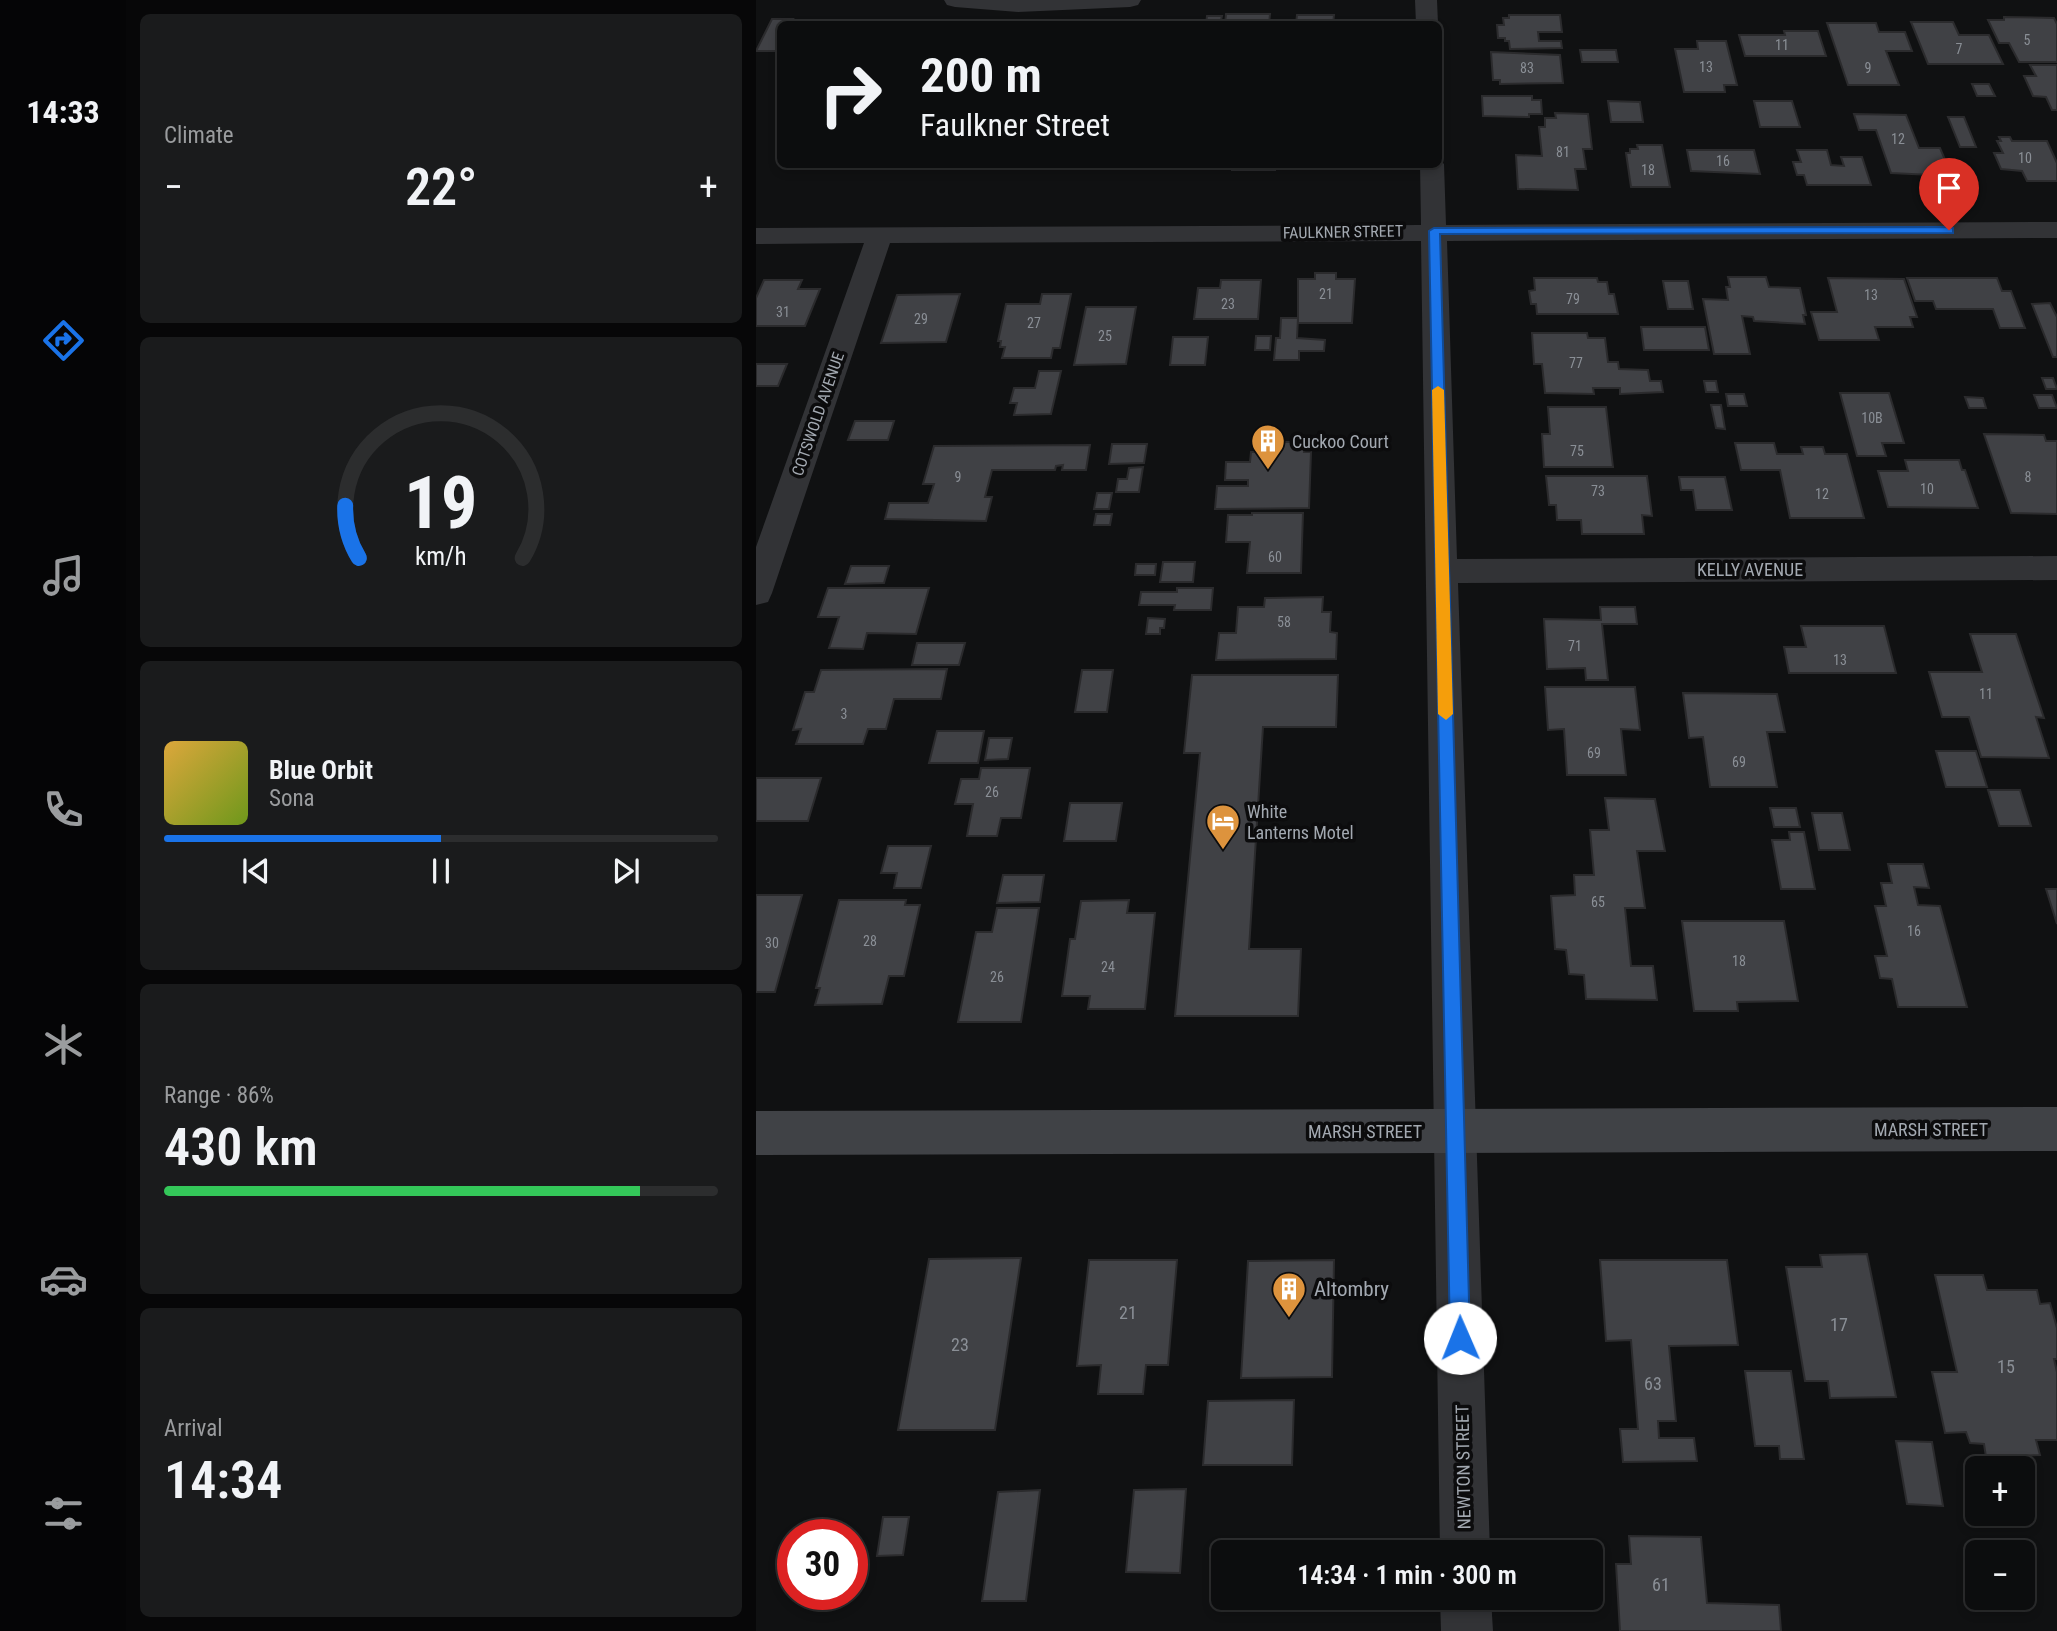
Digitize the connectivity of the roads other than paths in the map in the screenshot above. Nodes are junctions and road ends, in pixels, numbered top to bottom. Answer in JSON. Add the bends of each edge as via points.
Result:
{"nodes":[{"id":1,"x":1130,"y":0,"type":"edge"},
{"id":2,"x":1426,"y":0,"type":"edge"},
{"id":3,"x":973,"y":1,"type":"edge"},
{"id":4,"x":1427,"y":21,"type":"edge"},
{"id":5,"x":1432,"y":168,"type":"edge"},
{"id":6,"x":2057,"y":230,"type":"edge"},
{"id":7,"x":1434,"y":231,"type":"junction"},
{"id":8,"x":880,"y":235,"type":"junction"},
{"id":9,"x":756,"y":236,"type":"edge"},
{"id":10,"x":2057,"y":568,"type":"edge"},
{"id":11,"x":1442,"y":571,"type":"junction"},
{"id":12,"x":756,"y":593,"type":"edge"},
{"id":13,"x":2057,"y":1129,"type":"edge"},
{"id":14,"x":1455,"y":1131,"type":"junction"},
{"id":15,"x":756,"y":1133,"type":"edge"},
{"id":16,"x":1465,"y":1540,"type":"edge"},
{"id":17,"x":1466,"y":1610,"type":"edge"},
{"id":18,"x":1467,"y":1631,"type":"edge"}],
"edges":[{"from":1,"to":3,"type":"street","via":[[1018,5]]},
{"from":2,"to":4,"type":"street"},
{"from":5,"to":7,"type":"street","name":"NEWTON STREET"},
{"from":6,"to":7,"type":"street","name":"FAULKNER STREET"},
{"from":7,"to":8,"type":"street","name":"FAULKNER STREET"},
{"from":7,"to":11,"type":"street","name":"NEWTON STREET"},
{"from":8,"to":9,"type":"street","name":"FAULKNER STREET"},
{"from":8,"to":12,"type":"street","name":"COTSWOLD AVENUE"},
{"from":10,"to":11,"type":"street","name":"KELLY AVENUE"},
{"from":11,"to":14,"type":"street","name":"NEWTON STREET"},
{"from":13,"to":14,"type":"main road","name":"MARSH STREET"},
{"from":14,"to":15,"type":"main road","name":"MARSH STREET"},
{"from":14,"to":16,"type":"street","name":"NEWTON STREET"},
{"from":17,"to":18,"type":"street"}]}
